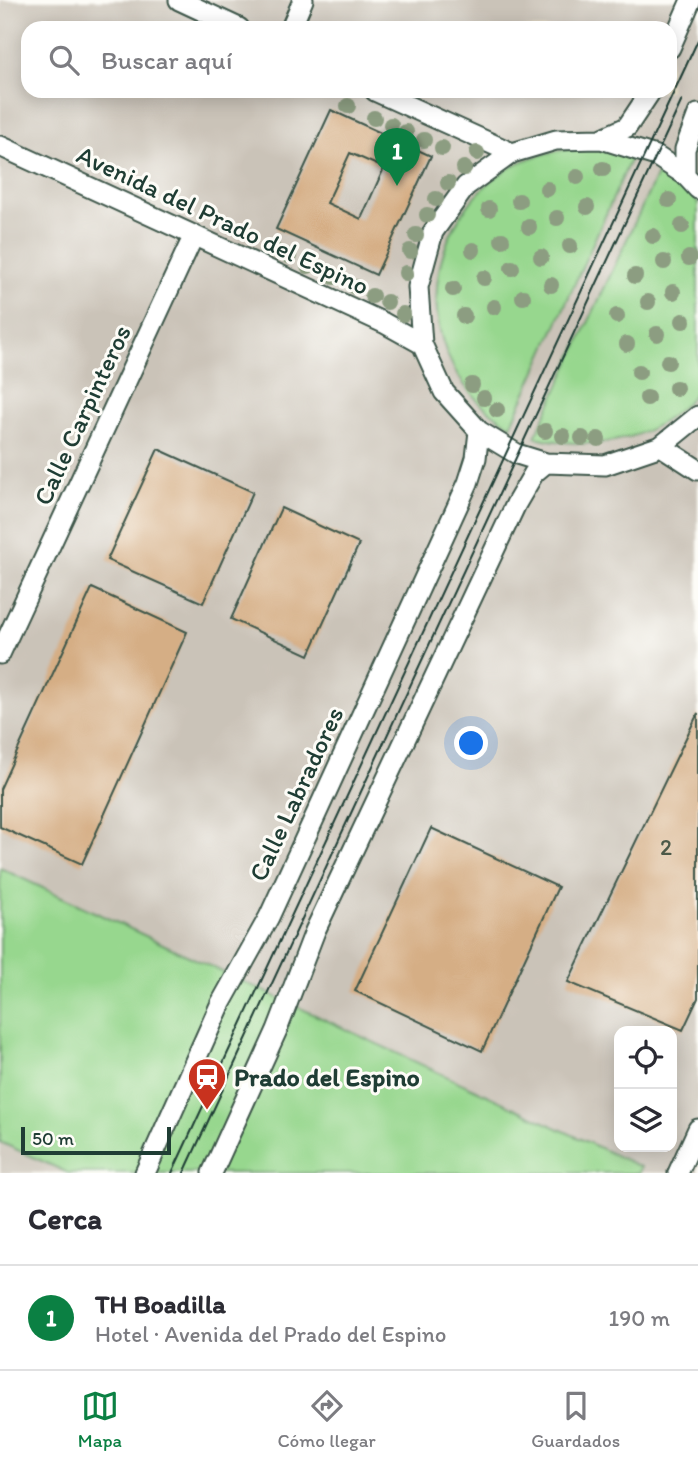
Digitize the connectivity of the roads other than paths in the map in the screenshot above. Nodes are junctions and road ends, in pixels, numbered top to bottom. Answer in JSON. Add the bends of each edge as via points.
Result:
{"nodes":[{"id":1,"x":179,"y":0,"type":"edge"},
{"id":2,"x":303,"y":0,"type":"edge"},
{"id":3,"x":691,"y":0,"type":"edge"},
{"id":4,"x":224,"y":21,"type":"edge"},
{"id":5,"x":294,"y":21,"type":"edge"},
{"id":6,"x":677,"y":31,"type":"edge"},
{"id":7,"x":390,"y":98,"type":"edge"},
{"id":8,"x":646,"y":98,"type":"edge"},
{"id":9,"x":698,"y":114,"type":"edge"},
{"id":10,"x":601,"y":139,"type":"junction"},
{"id":11,"x":0,"y":146,"type":"edge"},
{"id":12,"x":512,"y":153,"type":"junction"},
{"id":13,"x":692,"y":182,"type":"edge"},
{"id":14,"x":194,"y":235,"type":"junction"},
{"id":15,"x":422,"y":344,"type":"junction"},
{"id":16,"x":698,"y":416,"type":"edge"},
{"id":17,"x":479,"y":431,"type":"junction"},
{"id":18,"x":661,"y":446,"type":"junction"},
{"id":19,"x":546,"y":463,"type":"junction"},
{"id":20,"x":698,"y":470,"type":"edge"},
{"id":21,"x":0,"y":654,"type":"edge"},
{"id":22,"x":698,"y":1129,"type":"edge"},
{"id":23,"x":145,"y":1173,"type":"edge"},
{"id":24,"x":212,"y":1173,"type":"edge"},
{"id":25,"x":678,"y":1173,"type":"edge"}],
"edges":[{"from":1,"to":4,"type":"street"},
{"from":2,"to":5,"type":"street"},
{"from":3,"to":6,"type":"street"},
{"from":7,"to":12,"type":"street"},
{"from":8,"to":10,"type":"street","via":[[626,127]]},
{"from":9,"to":13,"type":"street","via":[[685,149]]},
{"from":10,"to":12,"type":"street","via":[[556,140]]},
{"from":10,"to":13,"type":"street","via":[[646,151]]},
{"from":11,"to":14,"type":"street","name":"Avenida del Prado del Espino"},
{"from":12,"to":15,"type":"street","via":[[466,186],[433,232],[418,287]]},
{"from":14,"to":15,"type":"street","name":"Avenida del Prado del Espino"},
{"from":14,"to":21,"type":"street","name":"Calle Carpinteros"},
{"from":15,"to":17,"type":"street","via":[[443,392]]},
{"from":16,"to":18,"type":"street"},
{"from":17,"to":19,"type":"street","via":[[517,454]]},
{"from":17,"to":23,"type":"street","name":"Calle Labradores","via":[[476,458],[462,495],[269,917],[221,1003]]},
{"from":18,"to":19,"type":"street","via":[[605,465]]},
{"from":18,"to":20,"type":"street"},
{"from":19,"to":24,"type":"street","via":[[534,473],[516,504],[386,780],[315,931],[277,1030]]},
{"from":22,"to":25,"type":"street"}]}
